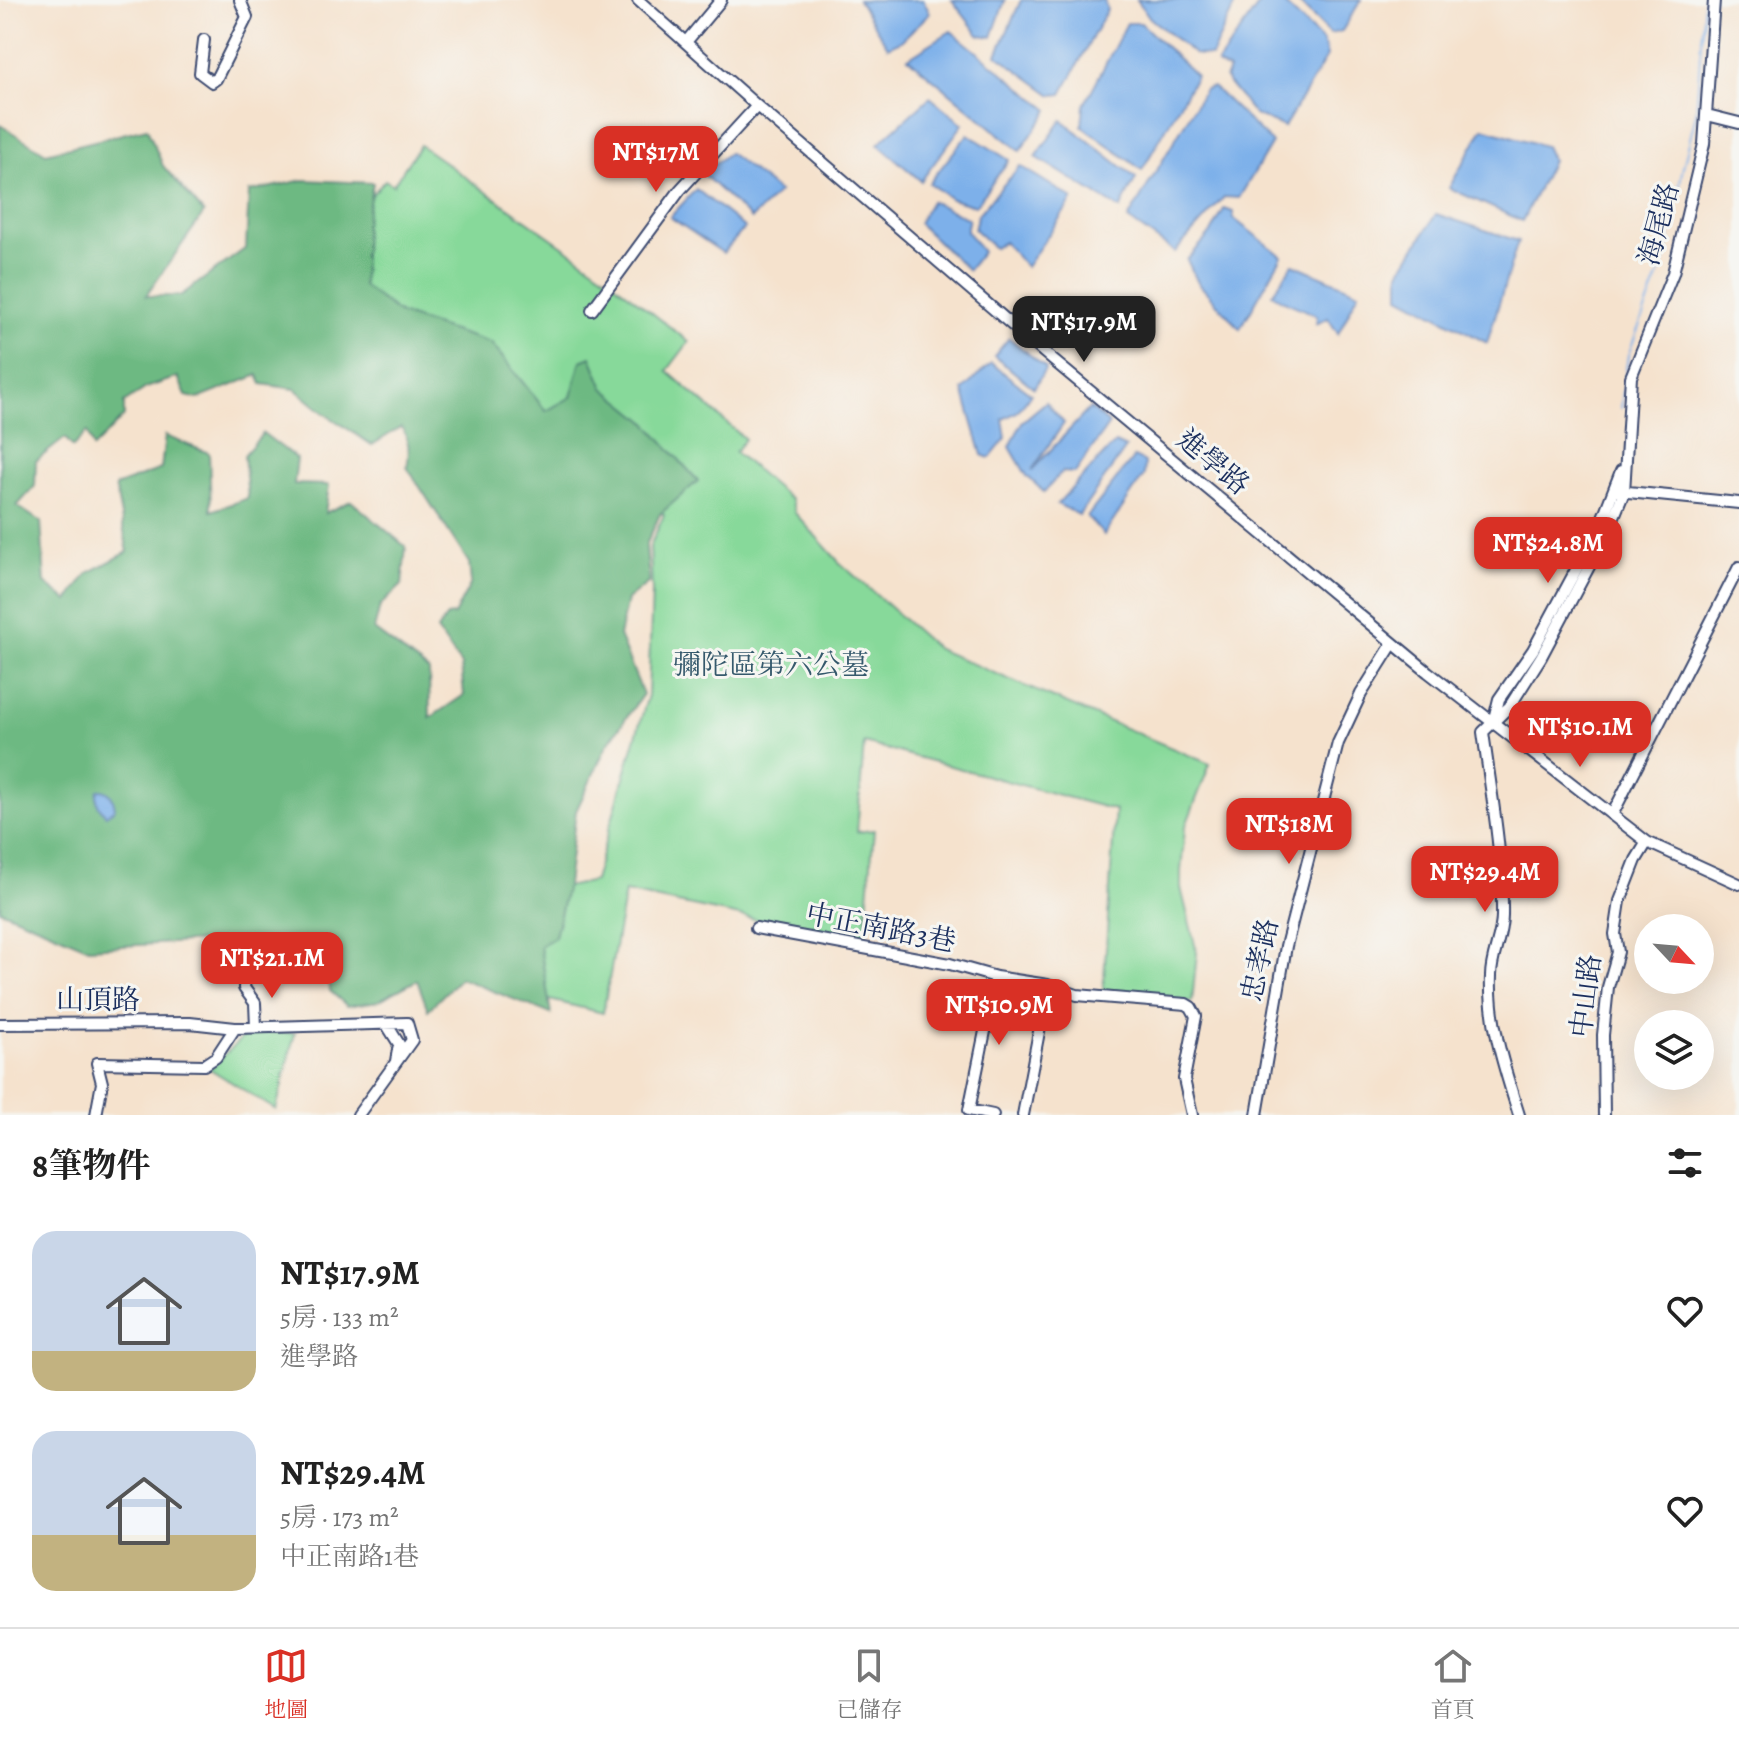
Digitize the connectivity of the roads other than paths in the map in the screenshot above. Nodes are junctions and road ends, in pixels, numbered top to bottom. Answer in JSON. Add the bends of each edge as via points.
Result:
{"nodes":[{"id":1,"x":240,"y":0,"type":"edge"},
{"id":2,"x":638,"y":0,"type":"edge"},
{"id":3,"x":721,"y":0,"type":"edge"},
{"id":4,"x":1714,"y":0,"type":"edge"},
{"id":5,"x":204,"y":40,"type":"dead end"},
{"id":6,"x":686,"y":42,"type":"junction"},
{"id":7,"x":757,"y":106,"type":"junction"},
{"id":8,"x":1707,"y":115,"type":"junction"},
{"id":9,"x":1739,"y":123,"type":"edge"},
{"id":10,"x":592,"y":310,"type":"dead end"},
{"id":11,"x":1619,"y":491,"type":"junction"},
{"id":12,"x":1739,"y":503,"type":"edge"},
{"id":13,"x":1739,"y":567,"type":"edge"},
{"id":14,"x":1393,"y":643,"type":"junction"},
{"id":15,"x":1493,"y":721,"type":"junction"},
{"id":16,"x":1612,"y":815,"type":"junction"},
{"id":17,"x":1647,"y":842,"type":"junction"},
{"id":18,"x":1739,"y":884,"type":"edge"},
{"id":19,"x":756,"y":928,"type":"dead end"},
{"id":20,"x":245,"y":976,"type":"dead end"},
{"id":21,"x":996,"y":977,"type":"junction"},
{"id":22,"x":1048,"y":985,"type":"junction"},
{"id":23,"x":0,"y":1024,"type":"edge"},
{"id":24,"x":387,"y":1025,"type":"junction"},
{"id":25,"x":256,"y":1027,"type":"junction"},
{"id":26,"x":235,"y":1028,"type":"junction"},
{"id":27,"x":396,"y":1063,"type":"junction"},
{"id":28,"x":96,"y":1115,"type":"edge"},
{"id":29,"x":358,"y":1115,"type":"edge"},
{"id":30,"x":993,"y":1115,"type":"edge"},
{"id":31,"x":1023,"y":1115,"type":"edge"},
{"id":32,"x":1192,"y":1115,"type":"edge"},
{"id":33,"x":1257,"y":1115,"type":"edge"},
{"id":34,"x":1519,"y":1115,"type":"edge"},
{"id":35,"x":1604,"y":1115,"type":"edge"}],
"edges":[{"from":1,"to":5,"type":"street","via":[[247,17],[212,82],[200,73]]},
{"from":2,"to":6,"type":"street","name":"進學路"},
{"from":3,"to":6,"type":"street"},
{"from":4,"to":8,"type":"street","name":"海尾路"},
{"from":6,"to":7,"type":"street","name":"進學路"},
{"from":7,"to":10,"type":"street","via":[[680,190]]},
{"from":7,"to":14,"type":"street","name":"進學路"},
{"from":8,"to":9,"type":"street"},
{"from":8,"to":11,"type":"street","name":"海尾路","via":[[1673,273],[1631,377]]},
{"from":11,"to":12,"type":"street"},
{"from":11,"to":15,"type":"street","name":"海尾路","via":[[1608,531],[1541,657],[1510,706]]},
{"from":13,"to":16,"type":"street"},
{"from":14,"to":15,"type":"street","name":"進學路"},
{"from":14,"to":33,"type":"street","name":"忠孝路","via":[[1338,743],[1286,946]]},
{"from":15,"to":16,"type":"street","name":"進學路"},
{"from":15,"to":34,"type":"street","via":[[1483,732],[1503,917],[1490,995]]},
{"from":16,"to":17,"type":"street","name":"進學路"},
{"from":17,"to":18,"type":"street","name":"進學路"},
{"from":17,"to":35,"type":"street","name":"中山路","via":[[1636,860],[1615,934],[1618,952],[1603,1035]]},
{"from":19,"to":21,"type":"street","name":"中正南路3巷"},
{"from":20,"to":25,"type":"street","via":[[244,988],[255,1003]]},
{"from":21,"to":22,"type":"street","name":"中正南路3巷"},
{"from":21,"to":30,"type":"street","via":[[969,1110]]},
{"from":22,"to":31,"type":"street"},
{"from":22,"to":32,"type":"street","name":"中正南路3巷","via":[[1092,997],[1191,1007],[1196,1016],[1184,1079]]},
{"from":23,"to":26,"type":"street","name":"山頂路","via":[[190,1023]]},
{"from":24,"to":25,"type":"street","name":"山頂路"},
{"from":24,"to":27,"type":"street","via":[[399,1044]]},
{"from":24,"to":27,"type":"street","via":[[407,1023],[412,1034]]},
{"from":25,"to":26,"type":"street","name":"山頂路"},
{"from":26,"to":28,"type":"street","via":[[216,1057],[204,1065],[97,1063],[102,1083]]},
{"from":27,"to":29,"type":"street"}]}
